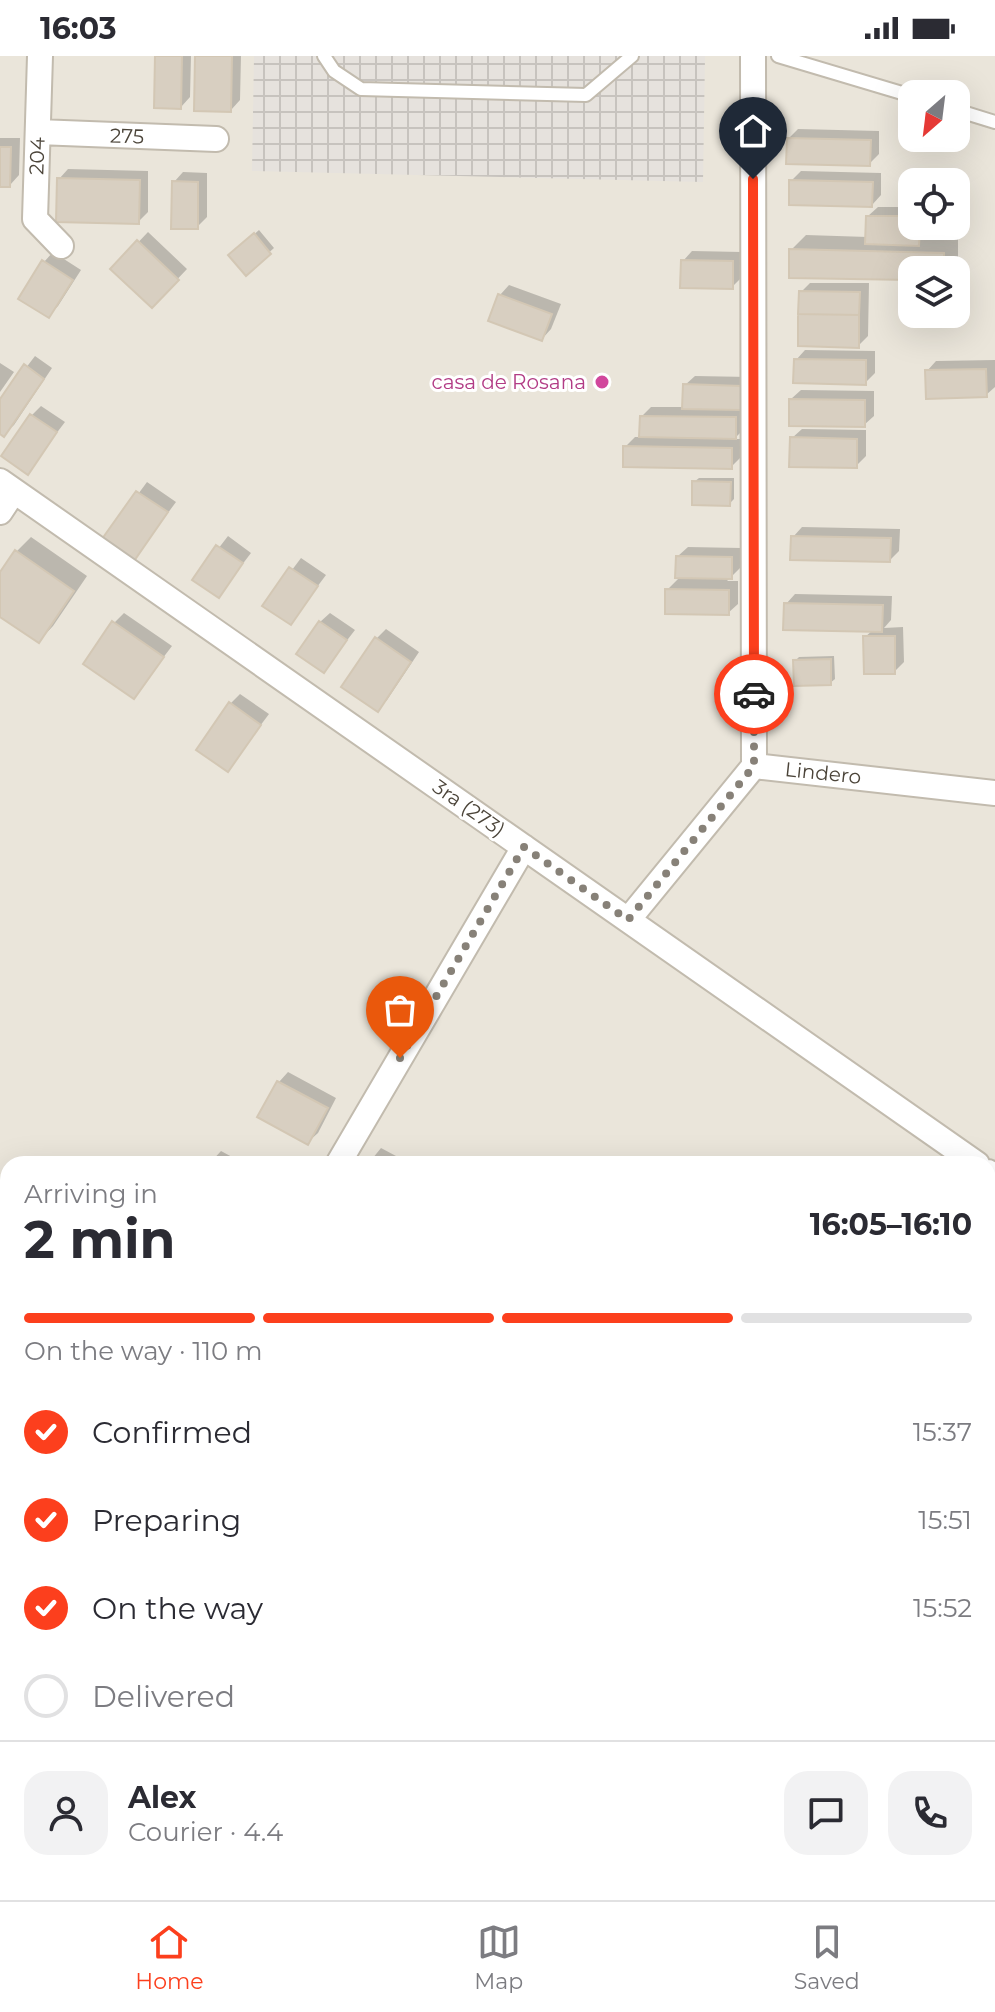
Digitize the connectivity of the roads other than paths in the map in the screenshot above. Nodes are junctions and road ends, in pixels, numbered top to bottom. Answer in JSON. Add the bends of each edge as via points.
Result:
{"nodes":[{"id":1,"x":40,"y":56,"type":"edge"},
{"id":2,"x":324,"y":56,"type":"edge"},
{"id":3,"x":632,"y":56,"type":"edge"},
{"id":4,"x":753,"y":56,"type":"edge"},
{"id":5,"x":778,"y":56,"type":"edge"},
{"id":6,"x":898,"y":92,"type":"edge"},
{"id":7,"x":970,"y":114,"type":"edge"},
{"id":8,"x":995,"y":122,"type":"edge"},
{"id":9,"x":38,"y":132,"type":"junction"},
{"id":10,"x":216,"y":139,"type":"dead end"},
{"id":11,"x":61,"y":246,"type":"dead end"},
{"id":12,"x":7,"y":486,"type":"edge"},
{"id":13,"x":0,"y":512,"type":"edge"},
{"id":14,"x":754,"y":766,"type":"junction"},
{"id":15,"x":995,"y":793,"type":"edge"},
{"id":16,"x":524,"y":847,"type":"junction"},
{"id":17,"x":628,"y":920,"type":"junction"},
{"id":18,"x":343,"y":1156,"type":"edge"},
{"id":19,"x":966,"y":1156,"type":"edge"}],
"edges":[{"from":1,"to":9,"type":"street","name":"204"},
{"from":2,"to":3,"type":"lane","via":[[334,71],[361,89],[586,95]]},
{"from":4,"to":14,"type":"street"},
{"from":5,"to":6,"type":"lane"},
{"from":7,"to":8,"type":"lane"},
{"from":9,"to":10,"type":"street","name":"275"},
{"from":9,"to":11,"type":"street","name":"204","via":[[35,219]]},
{"from":12,"to":13,"type":"street"},
{"from":12,"to":16,"type":"street","name":"3ra (273)"},
{"from":14,"to":15,"type":"street","name":"Lindero"},
{"from":14,"to":17,"type":"street"},
{"from":16,"to":17,"type":"street","name":"3ra (273)"},
{"from":16,"to":18,"type":"street"},
{"from":17,"to":19,"type":"street","name":"3ra (273)"}]}
